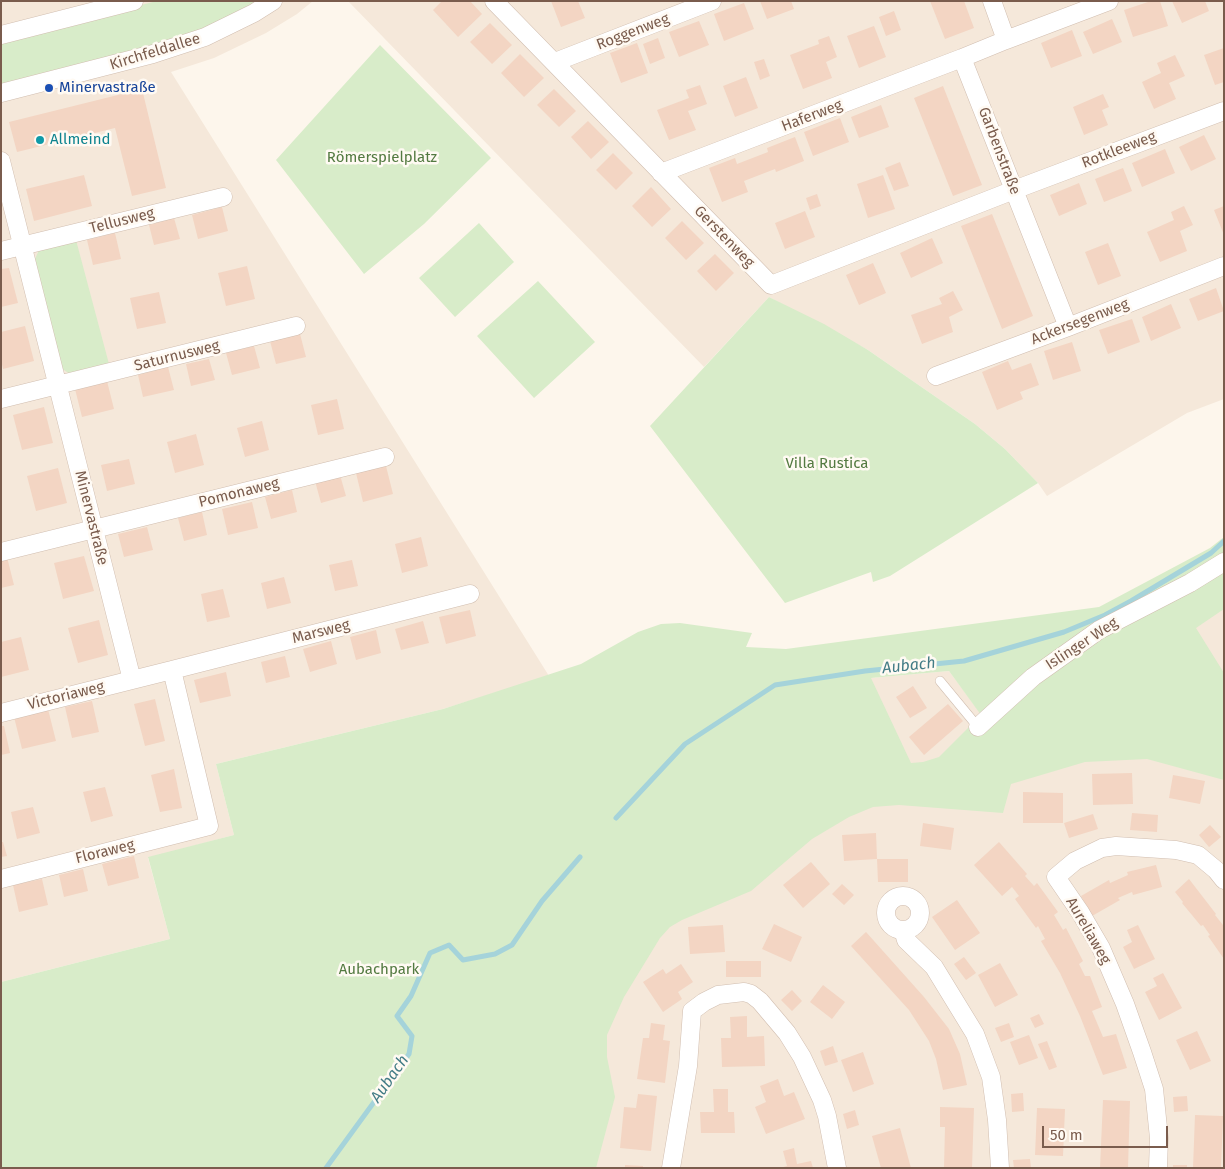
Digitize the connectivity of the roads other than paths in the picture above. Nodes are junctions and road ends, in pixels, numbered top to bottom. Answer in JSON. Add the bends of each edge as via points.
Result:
{"nodes":[{"id":1,"x":134,"y":1,"type":"edge"},
{"id":2,"x":273,"y":1,"type":"edge"},
{"id":3,"x":494,"y":1,"type":"edge"},
{"id":4,"x":712,"y":1,"type":"edge"},
{"id":5,"x":992,"y":1,"type":"edge"},
{"id":6,"x":1109,"y":1,"type":"edge"},
{"id":7,"x":1,"y":35,"type":"edge"},
{"id":8,"x":1006,"y":40,"type":"junction"},
{"id":9,"x":962,"y":58,"type":"junction"},
{"id":10,"x":555,"y":62,"type":"junction"},
{"id":11,"x":1,"y":93,"type":"edge"},
{"id":12,"x":1224,"y":111,"type":"edge"},
{"id":13,"x":1,"y":161,"type":"edge"},
{"id":14,"x":662,"y":173,"type":"junction"},
{"id":15,"x":1014,"y":190,"type":"junction"},
{"id":16,"x":223,"y":197,"type":"dead end"},
{"id":17,"x":22,"y":246,"type":"junction"},
{"id":18,"x":1,"y":252,"type":"edge"},
{"id":19,"x":1224,"y":266,"type":"edge"},
{"id":20,"x":296,"y":326,"type":"dead end"},
{"id":21,"x":1068,"y":327,"type":"junction"},
{"id":22,"x":936,"y":376,"type":"dead end"},
{"id":23,"x":57,"y":386,"type":"junction"},
{"id":24,"x":1,"y":400,"type":"edge"},
{"id":25,"x":385,"y":456,"type":"dead end"},
{"id":26,"x":94,"y":529,"type":"junction"},
{"id":27,"x":1,"y":552,"type":"edge"},
{"id":28,"x":1224,"y":562,"type":"edge"},
{"id":29,"x":470,"y":594,"type":"dead end"},
{"id":30,"x":172,"y":670,"type":"junction"},
{"id":31,"x":132,"y":680,"type":"junction"},
{"id":32,"x":940,"y":681,"type":"dead end"},
{"id":33,"x":1,"y":712,"type":"edge"},
{"id":34,"x":978,"y":727,"type":"joint"},
{"id":35,"x":1,"y":879,"type":"edge"},
{"id":36,"x":1224,"y":880,"type":"edge"},
{"id":37,"x":903,"y":930,"type":"dead end"},
{"id":38,"x":671,"y":1168,"type":"edge"},
{"id":39,"x":837,"y":1168,"type":"edge"},
{"id":40,"x":1000,"y":1168,"type":"edge"},
{"id":41,"x":1158,"y":1168,"type":"edge"}],
"edges":[{"from":1,"to":7,"type":"street"},
{"from":2,"to":11,"type":"street","name":"Kirchfeldallee","via":[[205,37],[153,54]]},
{"from":3,"to":10,"type":"street","name":"Gerstenweg"},
{"from":4,"to":10,"type":"street","name":"Roggenweg"},
{"from":5,"to":8,"type":"street"},
{"from":6,"to":8,"type":"street"},
{"from":8,"to":9,"type":"street"},
{"from":9,"to":14,"type":"street","name":"Haferweg"},
{"from":9,"to":15,"type":"street","name":"Garbenstraße"},
{"from":10,"to":14,"type":"street","name":"Gerstenweg"},
{"from":12,"to":15,"type":"street","name":"Rotkleeweg"},
{"from":13,"to":17,"type":"street","name":"Minervastraße"},
{"from":14,"to":15,"type":"street","name":"Gerstenweg","via":[[771,285]]},
{"from":15,"to":21,"type":"street","name":"Garbenstraße"},
{"from":16,"to":17,"type":"street","name":"Tellusweg"},
{"from":17,"to":18,"type":"street","name":"Tellusweg"},
{"from":17,"to":23,"type":"street","name":"Minervastraße"},
{"from":19,"to":21,"type":"street","name":"Ackersegenweg"},
{"from":20,"to":23,"type":"street","name":"Saturnusweg"},
{"from":21,"to":22,"type":"street","name":"Ackersegenweg"},
{"from":23,"to":24,"type":"street","name":"Saturnusweg"},
{"from":23,"to":26,"type":"street","name":"Minervastraße"},
{"from":25,"to":26,"type":"street","name":"Pomonaweg"},
{"from":26,"to":27,"type":"street","name":"Pomonaweg"},
{"from":26,"to":31,"type":"street","name":"Minervastraße"},
{"from":28,"to":34,"type":"street","name":"Islinger Weg","via":[[1099,630],[1033,677]]},
{"from":29,"to":30,"type":"street","name":"Marsweg"},
{"from":30,"to":31,"type":"street"},
{"from":30,"to":35,"type":"street","name":"Floraweg","via":[[209,826]]},
{"from":31,"to":33,"type":"street","name":"Victoriaweg"},
{"from":32,"to":34,"type":"lane"},
{"from":36,"to":41,"type":"street","name":"Aureliaweg","via":[[1198,855],[1176,850],[1116,846],[1102,848],[1075,861],[1056,877],[1101,948],[1142,1052],[1154,1089],[1159,1138]]},
{"from":37,"to":40,"type":"street","via":[[906,940],[934,967],[975,1034],[991,1077]]},
{"from":38,"to":39,"type":"street","via":[[688,1066],[692,1011],[718,995],[744,992],[760,1001],[802,1056],[827,1116]]}]}
